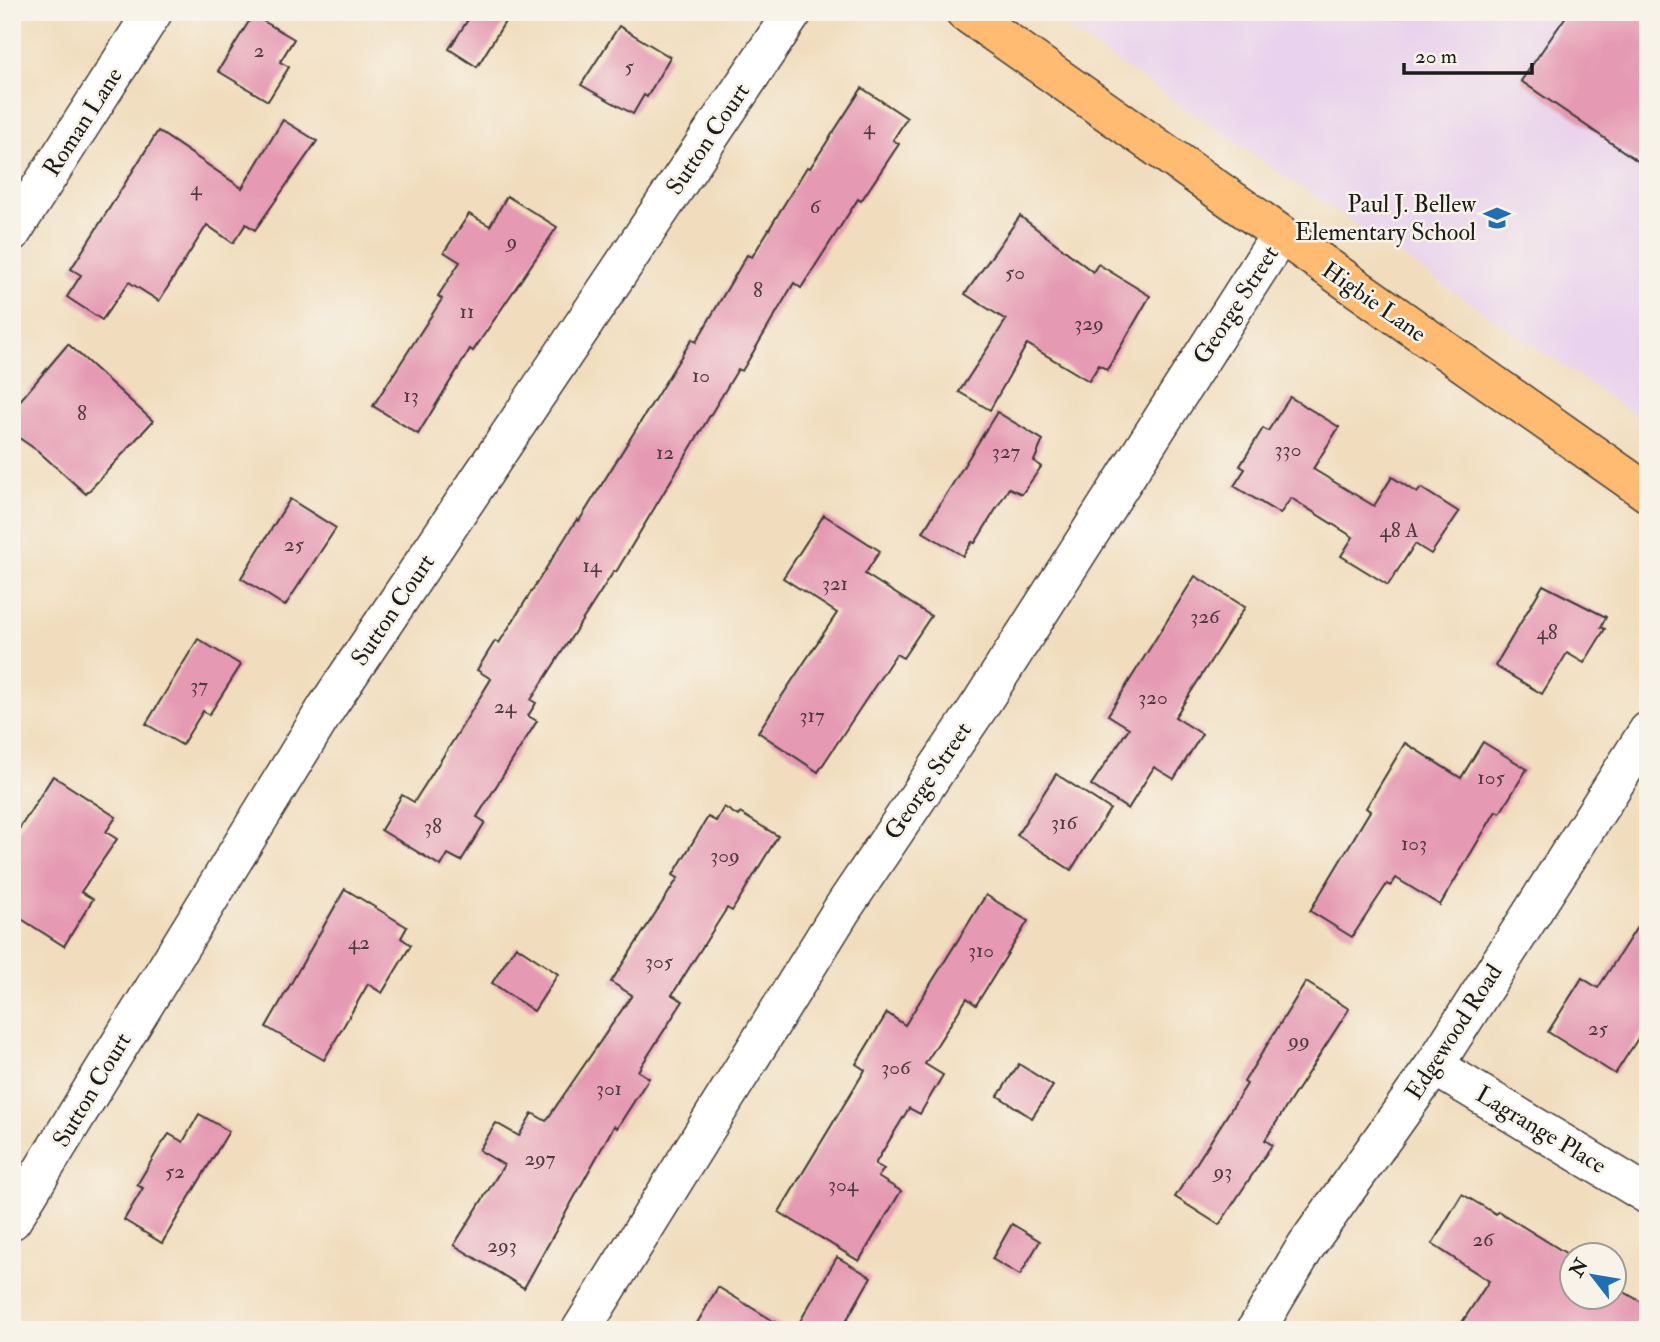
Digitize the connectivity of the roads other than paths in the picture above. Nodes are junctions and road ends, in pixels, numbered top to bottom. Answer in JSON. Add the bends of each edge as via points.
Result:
{"nodes":[{"id":1,"x":153,"y":12,"type":"edge"},
{"id":2,"x":793,"y":12,"type":"edge"},
{"id":3,"x":965,"y":12,"type":"edge"},
{"id":4,"x":12,"y":232,"type":"edge"},
{"id":5,"x":1280,"y":235,"type":"junction"},
{"id":6,"x":1648,"y":493,"type":"edge"},
{"id":7,"x":1648,"y":731,"type":"edge"},
{"id":8,"x":1434,"y":1066,"type":"junction"},
{"id":9,"x":1648,"y":1195,"type":"edge"},
{"id":10,"x":12,"y":1220,"type":"edge"},
{"id":11,"x":581,"y":1330,"type":"edge"},
{"id":12,"x":1256,"y":1330,"type":"edge"}],
"edges":[{"from":1,"to":4,"type":"street","name":"Roman Lane"},
{"from":2,"to":10,"type":"street","name":"Sutton Court","via":[[327,707]]},
{"from":3,"to":5,"type":"main road","name":"Higbie Lane"},
{"from":5,"to":6,"type":"main road","name":"Higbie Lane"},
{"from":5,"to":11,"type":"street","name":"George Street","via":[[980,705],[843,908]]},
{"from":7,"to":8,"type":"street","name":"Edgewood Road"},
{"from":8,"to":9,"type":"street","name":"Lagrange Place"},
{"from":8,"to":12,"type":"street","name":"Edgewood Road","via":[[1306,1246]]}]}
